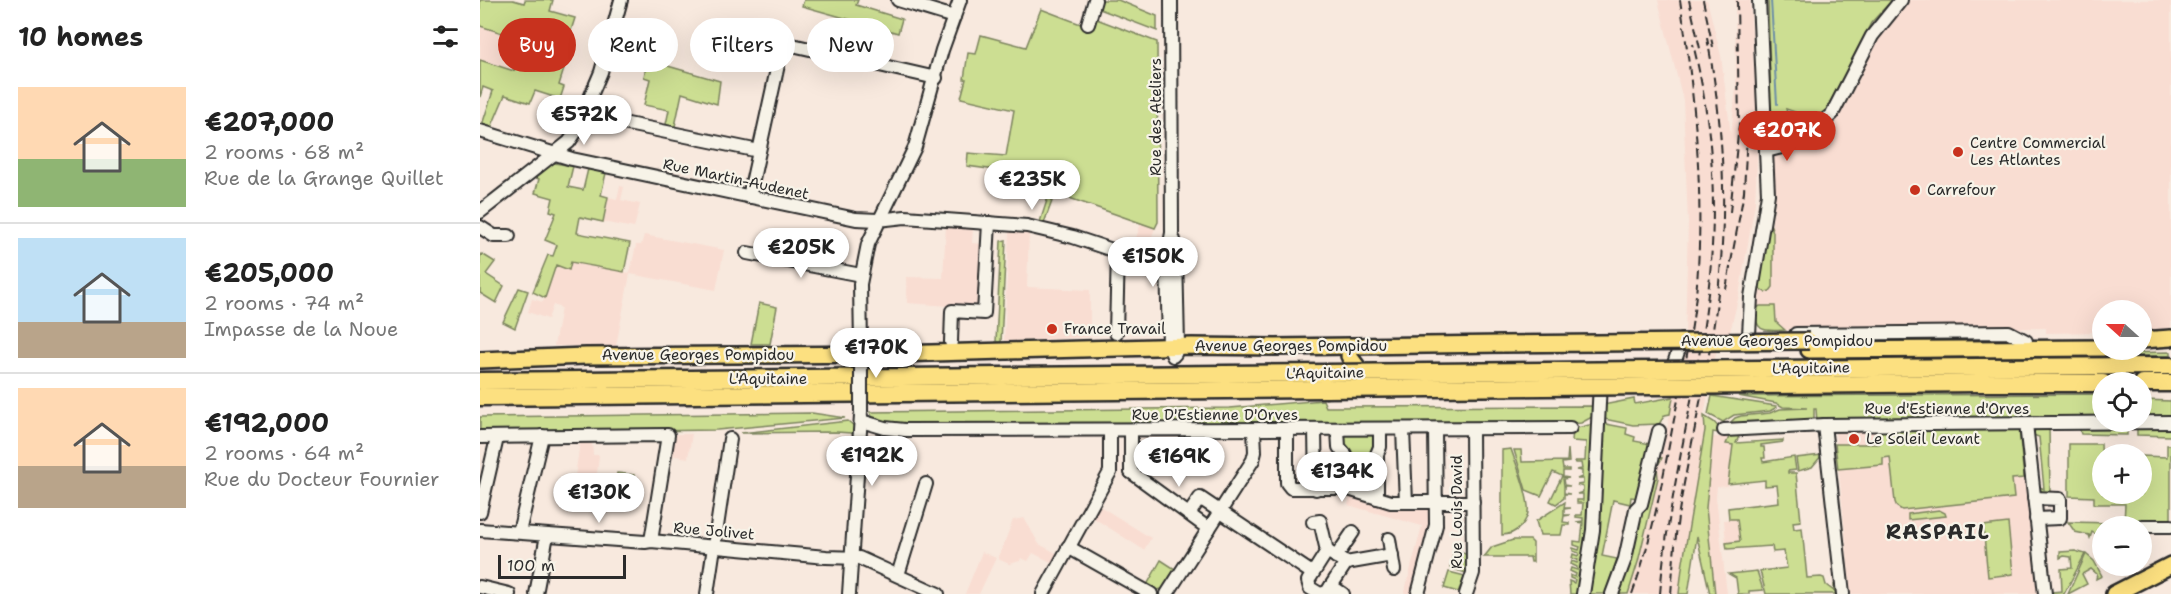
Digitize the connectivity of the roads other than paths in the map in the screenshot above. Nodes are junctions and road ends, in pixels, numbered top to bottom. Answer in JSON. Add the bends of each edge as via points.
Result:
{"nodes":[{"id":1,"x":621,"y":0,"type":"edge"},
{"id":2,"x":898,"y":0,"type":"edge"},
{"id":3,"x":960,"y":0,"type":"edge"},
{"id":4,"x":1095,"y":0,"type":"edge"},
{"id":5,"x":1171,"y":0,"type":"edge"},
{"id":6,"x":1759,"y":0,"type":"edge"},
{"id":7,"x":1901,"y":0,"type":"edge"},
{"id":8,"x":954,"y":17,"type":"junction"},
{"id":9,"x":1088,"y":24,"type":"dead end"},
{"id":10,"x":795,"y":45,"type":"edge"},
{"id":11,"x":776,"y":72,"type":"edge"},
{"id":12,"x":936,"y":78,"type":"junction"},
{"id":13,"x":584,"y":115,"type":"junction"},
{"id":14,"x":1765,"y":126,"type":"junction"},
{"id":15,"x":480,"y":131,"type":"edge"},
{"id":16,"x":1789,"y":138,"type":"junction"},
{"id":17,"x":1766,"y":149,"type":"junction"},
{"id":18,"x":759,"y":151,"type":"junction"},
{"id":19,"x":554,"y":154,"type":"junction"},
{"id":20,"x":749,"y":197,"type":"junction"},
{"id":21,"x":480,"y":212,"type":"edge"},
{"id":22,"x":878,"y":220,"type":"junction"},
{"id":23,"x":989,"y":223,"type":"junction"},
{"id":24,"x":480,"y":227,"type":"edge"},
{"id":25,"x":509,"y":236,"type":"dead end"},
{"id":26,"x":1118,"y":252,"type":"junction"},
{"id":27,"x":747,"y":253,"type":"dead end"},
{"id":28,"x":1172,"y":269,"type":"junction"},
{"id":29,"x":861,"y":275,"type":"junction"},
{"id":30,"x":1116,"y":333,"type":"dead end"},
{"id":31,"x":1749,"y":335,"type":"junction"},
{"id":32,"x":2171,"y":338,"type":"edge"},
{"id":33,"x":2152,"y":339,"type":"edge"},
{"id":34,"x":1689,"y":340,"type":"dead end"},
{"id":35,"x":1723,"y":340,"type":"dead end"},
{"id":36,"x":2092,"y":340,"type":"edge"},
{"id":37,"x":2026,"y":341,"type":"junction"},
{"id":38,"x":951,"y":342,"type":"dead end"},
{"id":39,"x":1809,"y":346,"type":"junction"},
{"id":40,"x":2171,"y":346,"type":"edge"},
{"id":41,"x":2152,"y":347,"type":"edge"},
{"id":42,"x":1504,"y":348,"type":"junction"},
{"id":43,"x":2092,"y":348,"type":"edge"},
{"id":44,"x":1173,"y":350,"type":"junction"},
{"id":45,"x":1349,"y":356,"type":"junction"},
{"id":46,"x":480,"y":360,"type":"edge"},
{"id":47,"x":480,"y":366,"type":"edge"},
{"id":48,"x":2171,"y":366,"type":"edge"},
{"id":49,"x":1979,"y":375,"type":"junction"},
{"id":50,"x":480,"y":381,"type":"edge"},
{"id":51,"x":1325,"y":381,"type":"junction"},
{"id":52,"x":1370,"y":382,"type":"joint"},
{"id":53,"x":1599,"y":382,"type":"junction"},
{"id":54,"x":2092,"y":382,"type":"edge"},
{"id":55,"x":2152,"y":383,"type":"edge"},
{"id":56,"x":2171,"y":383,"type":"edge"},
{"id":57,"x":480,"y":397,"type":"edge"},
{"id":58,"x":861,"y":417,"type":"junction"},
{"id":59,"x":2171,"y":422,"type":"edge"},
{"id":60,"x":2026,"y":424,"type":"junction"},
{"id":61,"x":1824,"y":425,"type":"junction"},
{"id":62,"x":1570,"y":428,"type":"dead end"},
{"id":63,"x":1472,"y":429,"type":"junction"},
{"id":64,"x":1110,"y":430,"type":"junction"},
{"id":65,"x":1131,"y":430,"type":"junction"},
{"id":66,"x":1254,"y":430,"type":"junction"},
{"id":67,"x":1287,"y":430,"type":"junction"},
{"id":68,"x":1315,"y":430,"type":"junction"},
{"id":69,"x":1338,"y":430,"type":"junction"},
{"id":70,"x":1380,"y":430,"type":"junction"},
{"id":71,"x":1403,"y":430,"type":"junction"},
{"id":72,"x":1435,"y":430,"type":"junction"},
{"id":73,"x":1724,"y":430,"type":"dead end"},
{"id":74,"x":1659,"y":431,"type":"dead end"},
{"id":75,"x":542,"y":436,"type":"junction"},
{"id":76,"x":480,"y":437,"type":"edge"},
{"id":77,"x":497,"y":438,"type":"junction"},
{"id":78,"x":730,"y":439,"type":"dead end"},
{"id":79,"x":1110,"y":472,"type":"junction"},
{"id":80,"x":1131,"y":472,"type":"junction"},
{"id":81,"x":926,"y":484,"type":"dead end"},
{"id":82,"x":1345,"y":488,"type":"junction"},
{"id":83,"x":1316,"y":489,"type":"junction"},
{"id":84,"x":1377,"y":498,"type":"junction"},
{"id":85,"x":2034,"y":498,"type":"junction"},
{"id":86,"x":1406,"y":502,"type":"junction"},
{"id":87,"x":1436,"y":502,"type":"junction"},
{"id":88,"x":1473,"y":502,"type":"junction"},
{"id":89,"x":480,"y":512,"type":"edge"},
{"id":90,"x":1220,"y":512,"type":"junction"},
{"id":91,"x":1189,"y":514,"type":"junction"},
{"id":92,"x":2036,"y":519,"type":"junction"},
{"id":93,"x":1319,"y":521,"type":"dead end"},
{"id":94,"x":2152,"y":526,"type":"edge"},
{"id":95,"x":2171,"y":526,"type":"edge"},
{"id":96,"x":1209,"y":529,"type":"junction"},
{"id":97,"x":480,"y":530,"type":"edge"},
{"id":98,"x":519,"y":532,"type":"junction"},
{"id":99,"x":1353,"y":532,"type":"dead end"},
{"id":100,"x":547,"y":534,"type":"junction"},
{"id":101,"x":1389,"y":539,"type":"dead end"},
{"id":102,"x":651,"y":541,"type":"junction"},
{"id":103,"x":714,"y":547,"type":"junction"},
{"id":104,"x":1068,"y":547,"type":"junction"},
{"id":105,"x":1392,"y":555,"type":"junction"},
{"id":106,"x":1336,"y":557,"type":"junction"},
{"id":107,"x":852,"y":558,"type":"junction"},
{"id":108,"x":2171,"y":565,"type":"edge"},
{"id":109,"x":1394,"y":570,"type":"dead end"},
{"id":110,"x":1312,"y":573,"type":"junction"},
{"id":111,"x":898,"y":575,"type":"junction"},
{"id":112,"x":1331,"y":586,"type":"junction"},
{"id":113,"x":480,"y":587,"type":"edge"},
{"id":114,"x":1313,"y":592,"type":"edge"},
{"id":115,"x":509,"y":594,"type":"edge"},
{"id":116,"x":536,"y":594,"type":"edge"},
{"id":117,"x":707,"y":594,"type":"edge"},
{"id":118,"x":849,"y":594,"type":"edge"},
{"id":119,"x":938,"y":594,"type":"edge"},
{"id":120,"x":1043,"y":594,"type":"edge"},
{"id":121,"x":1151,"y":594,"type":"edge"},
{"id":122,"x":1167,"y":594,"type":"edge"},
{"id":123,"x":1344,"y":594,"type":"edge"},
{"id":124,"x":1418,"y":594,"type":"edge"},
{"id":125,"x":1466,"y":594,"type":"edge"},
{"id":126,"x":1583,"y":594,"type":"edge"},
{"id":127,"x":1612,"y":594,"type":"edge"},
{"id":128,"x":1843,"y":594,"type":"edge"},
{"id":129,"x":2045,"y":594,"type":"edge"},
{"id":130,"x":2114,"y":594,"type":"edge"}],
"edges":[{"from":1,"to":13,"type":"street","via":[[606,58]]},
{"from":2,"to":8,"type":"street"},
{"from":3,"to":8,"type":"street"},
{"from":4,"to":9,"type":"street"},
{"from":5,"to":28,"type":"street","name":"Rue des Ateliers","via":[[1172,233],[1176,249]]},
{"from":6,"to":14,"type":"street"},
{"from":7,"to":16,"type":"street","via":[[1872,36],[1832,114]]},
{"from":8,"to":12,"type":"street"},
{"from":10,"to":12,"type":"street"},
{"from":11,"to":18,"type":"street"},
{"from":12,"to":22,"type":"street","via":[[914,152]]},
{"from":13,"to":18,"type":"street"},
{"from":13,"to":19,"type":"street","via":[[569,142]]},
{"from":14,"to":16,"type":"street","via":[[1775,136]]},
{"from":14,"to":17,"type":"street"},
{"from":15,"to":19,"type":"street","name":"Rue Martin-Audenet"},
{"from":16,"to":17,"type":"street","via":[[1779,149]]},
{"from":17,"to":31,"type":"street","via":[[1768,194],[1751,297]]},
{"from":18,"to":20,"type":"street"},
{"from":19,"to":20,"type":"street","name":"Rue Martin-Audenet"},
{"from":19,"to":21,"type":"street"},
{"from":20,"to":22,"type":"street","name":"Rue Martin-Audenet"},
{"from":22,"to":23,"type":"street","name":"Rue Martin-Audenet","via":[[899,217]]},
{"from":22,"to":29,"type":"street"},
{"from":23,"to":26,"type":"street","name":"Rue Martin-Audenet","via":[[1040,228]]},
{"from":23,"to":38,"type":"street","via":[[984,313],[952,311]]},
{"from":24,"to":25,"type":"street","via":[[494,236]]},
{"from":26,"to":28,"type":"street","name":"Rue Martin-Audenet"},
{"from":26,"to":30,"type":"street"},
{"from":27,"to":29,"type":"street"},
{"from":28,"to":44,"type":"street","name":"Rue des Ateliers"},
{"from":29,"to":58,"type":"street","bridge":true},
{"from":31,"to":35,"type":"street","via":[[1742,340]]},
{"from":31,"to":37,"type":"street","via":[[2009,332]]},
{"from":32,"to":33,"type":"main road"},
{"from":34,"to":53,"type":"street","via":[[1682,340],[1669,376],[1660,380]]},
{"from":36,"to":37,"type":"main road","name":"Avenue Georges Pompidou"},
{"from":37,"to":39,"type":"main road","name":"Avenue Georges Pompidou"},
{"from":39,"to":42,"type":"main road","name":"Avenue Georges Pompidou","bridge":true},
{"from":39,"to":43,"type":"main road","name":"Avenue Georges Pompidou"},
{"from":40,"to":41,"type":"main road"},
{"from":42,"to":44,"type":"main road","name":"Avenue Georges Pompidou"},
{"from":42,"to":45,"type":"main road","name":"Avenue Georges Pompidou"},
{"from":44,"to":45,"type":"main road","name":"Avenue Georges Pompidou"},
{"from":44,"to":46,"type":"main road","name":"Avenue Georges Pompidou"},
{"from":44,"to":47,"type":"main road","name":"Avenue Georges Pompidou","via":[[1097,359]]},
{"from":45,"to":52,"type":"main road"},
{"from":48,"to":49,"type":"highway","name":"L'Aquitaine"},
{"from":49,"to":51,"type":"highway","name":"L'Aquitaine","bridge":true},
{"from":49,"to":54,"type":"highway","name":"L'Aquitaine"},
{"from":50,"to":51,"type":"highway","name":"L'Aquitaine"},
{"from":51,"to":57,"type":"highway","name":"L'Aquitaine"},
{"from":52,"to":53,"type":"street"},
{"from":53,"to":126,"type":"street","via":[[1593,530]]},
{"from":55,"to":56,"type":"highway"},
{"from":58,"to":64,"type":"street","name":"Rue D'Estienne D'Orves","via":[[893,430]]},
{"from":58,"to":107,"type":"street"},
{"from":59,"to":60,"type":"street","name":"Rue d'Estienne d'Orves"},
{"from":60,"to":61,"type":"street","name":"Rue d'Estienne d'Orves"},
{"from":60,"to":85,"type":"street"},
{"from":61,"to":73,"type":"street","name":"Rue d'Estienne d'Orves"},
{"from":61,"to":128,"type":"street"},
{"from":62,"to":63,"type":"street","name":"Rue D'Estienne D'Orves"},
{"from":63,"to":72,"type":"street","name":"Rue D'Estienne D'Orves"},
{"from":63,"to":88,"type":"street","name":"Rue Louis David"},
{"from":64,"to":65,"type":"street","name":"Rue D'Estienne D'Orves"},
{"from":64,"to":79,"type":"street"},
{"from":65,"to":66,"type":"street","name":"Rue D'Estienne D'Orves"},
{"from":65,"to":80,"type":"street"},
{"from":66,"to":67,"type":"street","name":"Rue D'Estienne D'Orves"},
{"from":66,"to":90,"type":"street","via":[[1254,458]]},
{"from":67,"to":68,"type":"street","name":"Rue D'Estienne D'Orves"},
{"from":67,"to":83,"type":"street","via":[[1287,483],[1293,488]]},
{"from":68,"to":69,"type":"street","name":"Rue D'Estienne D'Orves"},
{"from":68,"to":83,"type":"street"},
{"from":69,"to":70,"type":"street","name":"Rue D'Estienne D'Orves"},
{"from":69,"to":82,"type":"street","via":[[1339,447],[1345,454]]},
{"from":70,"to":71,"type":"street","name":"Rue D'Estienne D'Orves"},
{"from":70,"to":84,"type":"street"},
{"from":71,"to":72,"type":"street","name":"Rue D'Estienne D'Orves"},
{"from":71,"to":86,"type":"street"},
{"from":72,"to":87,"type":"street"},
{"from":74,"to":127,"type":"street"},
{"from":75,"to":77,"type":"street"},
{"from":75,"to":98,"type":"street"},
{"from":75,"to":102,"type":"street","via":[[668,435]]},
{"from":76,"to":77,"type":"street"},
{"from":77,"to":89,"type":"street"},
{"from":78,"to":103,"type":"street"},
{"from":79,"to":80,"type":"street"},
{"from":79,"to":104,"type":"street"},
{"from":80,"to":91,"type":"street"},
{"from":81,"to":111,"type":"street"},
{"from":82,"to":83,"type":"street"},
{"from":82,"to":84,"type":"street"},
{"from":84,"to":86,"type":"street"},
{"from":85,"to":92,"type":"street"},
{"from":85,"to":92,"type":"street","via":[[2060,499],[2060,519]]},
{"from":86,"to":87,"type":"street"},
{"from":87,"to":88,"type":"street"},
{"from":87,"to":124,"type":"street","via":[[1436,529]]},
{"from":88,"to":125,"type":"street","name":"Rue Louis David","via":[[1473,573]]},
{"from":90,"to":91,"type":"street","via":[[1200,498]]},
{"from":90,"to":96,"type":"street"},
{"from":90,"to":110,"type":"street"},
{"from":91,"to":96,"type":"street"},
{"from":92,"to":129,"type":"street"},
{"from":93,"to":106,"type":"street"},
{"from":94,"to":95,"type":"street"},
{"from":96,"to":122,"type":"street"},
{"from":97,"to":98,"type":"street","name":"Rue Jolivet"},
{"from":98,"to":100,"type":"street","name":"Rue Jolivet"},
{"from":99,"to":106,"type":"street"},
{"from":100,"to":102,"type":"street","name":"Rue Jolivet"},
{"from":100,"to":116,"type":"street"},
{"from":101,"to":105,"type":"street"},
{"from":102,"to":103,"type":"street","name":"Rue Jolivet"},
{"from":103,"to":107,"type":"street","name":"Rue Jolivet"},
{"from":103,"to":117,"type":"street"},
{"from":104,"to":120,"type":"street"},
{"from":104,"to":121,"type":"street"},
{"from":105,"to":106,"type":"street"},
{"from":105,"to":109,"type":"street"},
{"from":106,"to":110,"type":"street"},
{"from":106,"to":112,"type":"street"},
{"from":107,"to":111,"type":"street","name":"Rue Jolivet"},
{"from":107,"to":118,"type":"street"},
{"from":108,"to":130,"type":"main road"},
{"from":110,"to":114,"type":"street","via":[[1308,583]]},
{"from":111,"to":119,"type":"street","name":"Rue Jolivet"},
{"from":112,"to":114,"type":"street","via":[[1324,593]]},
{"from":112,"to":123,"type":"street"},
{"from":113,"to":115,"type":"street"}]}
